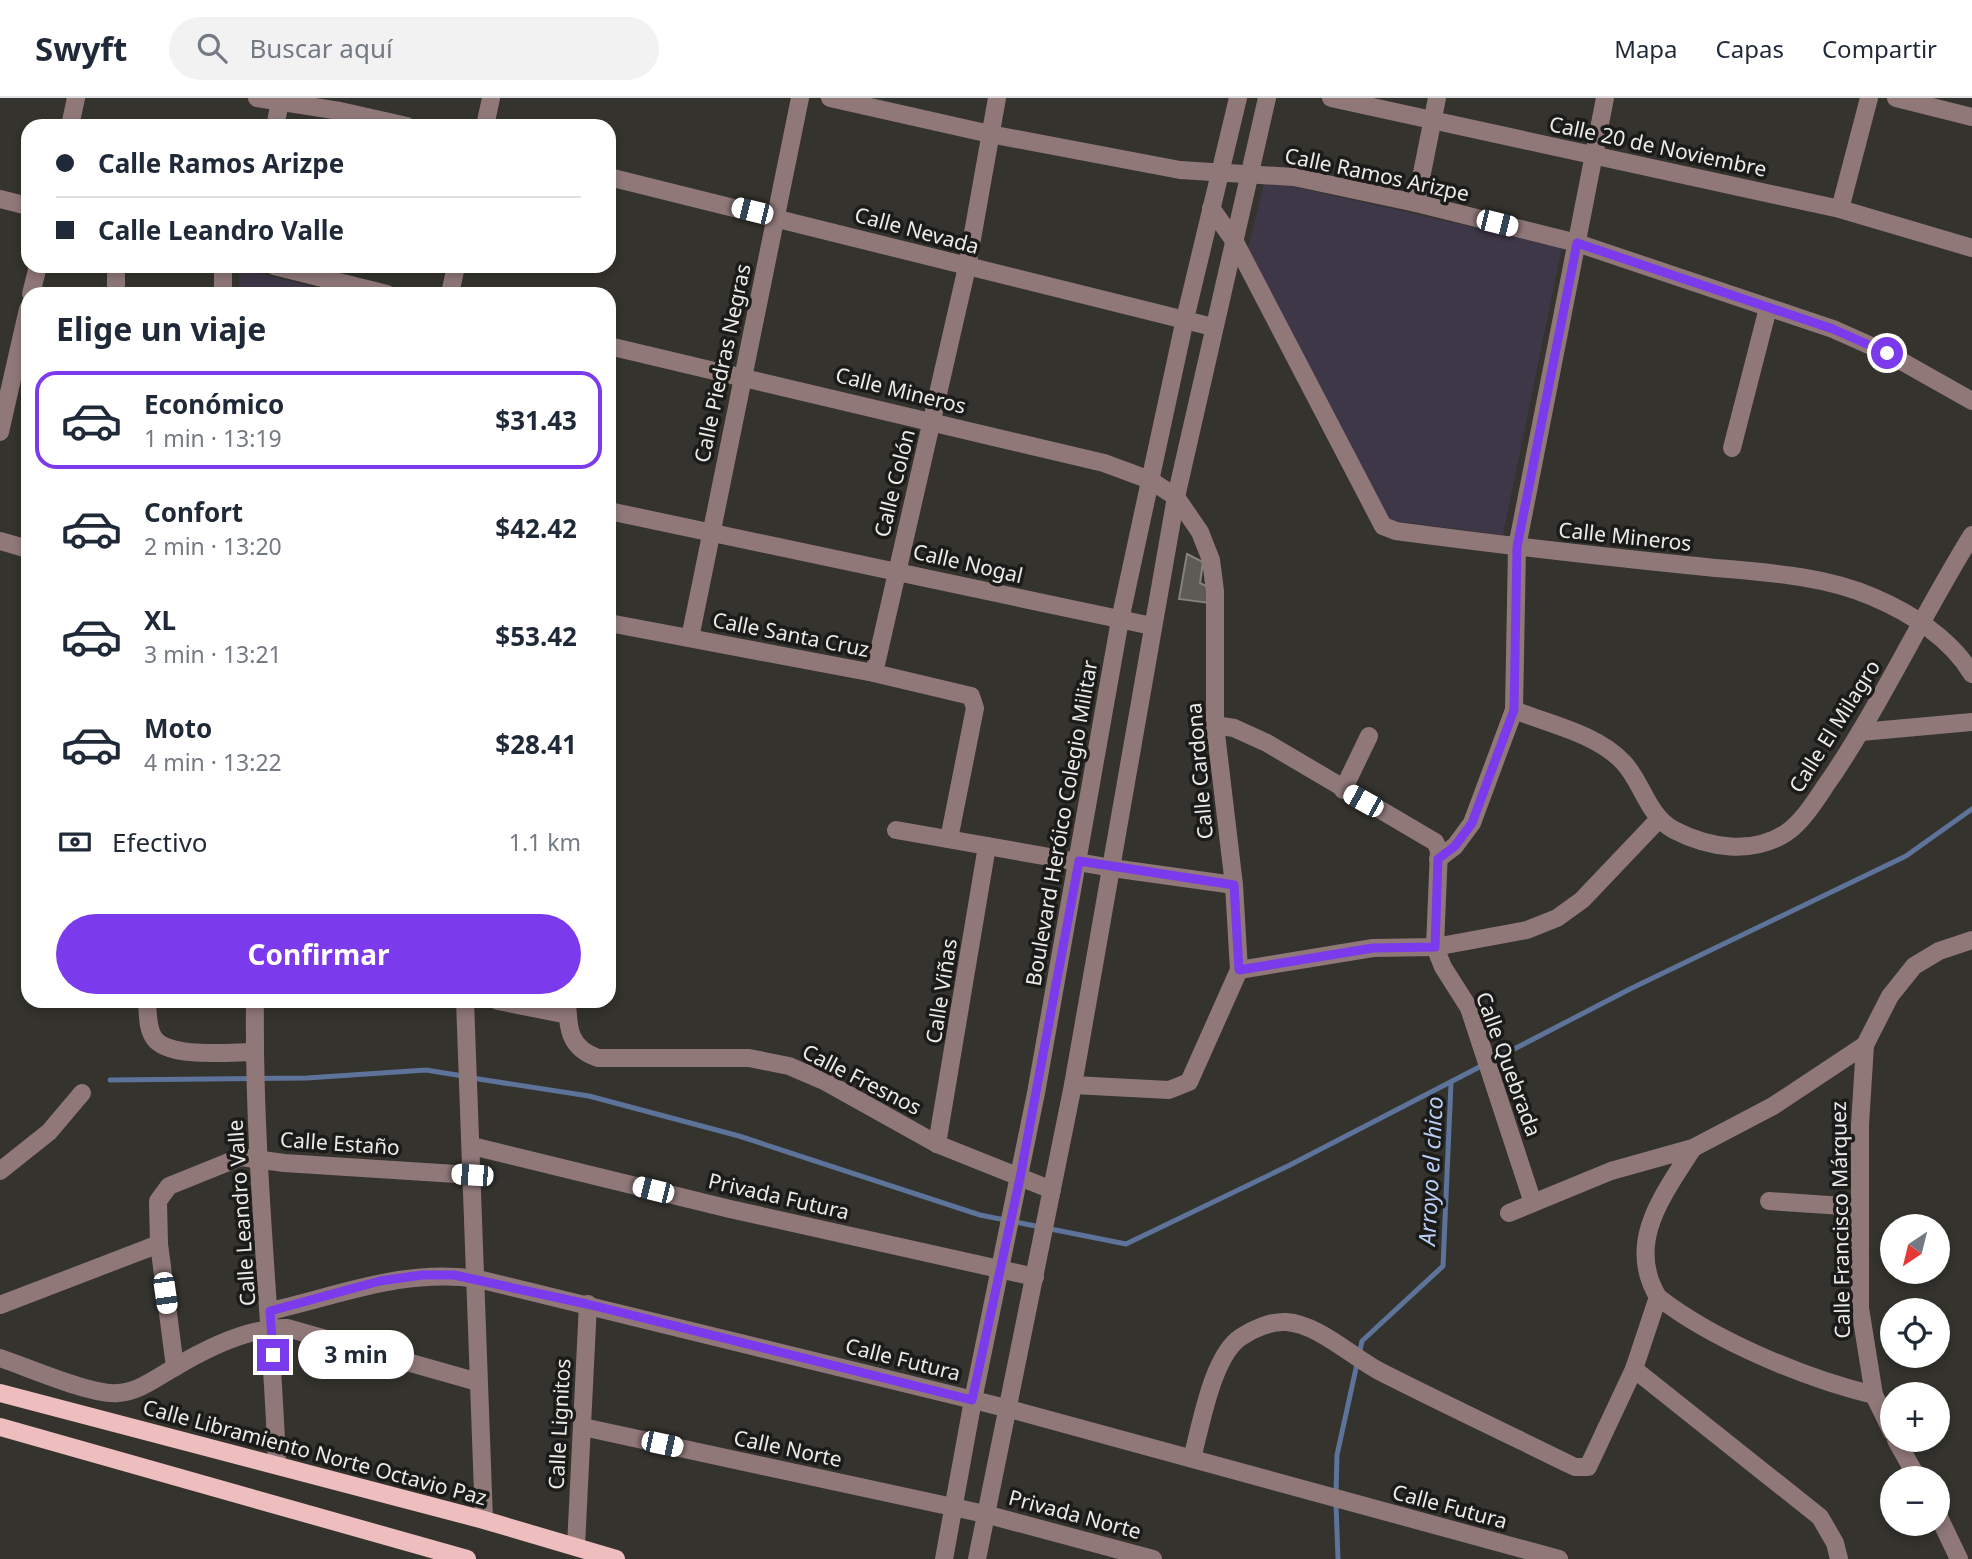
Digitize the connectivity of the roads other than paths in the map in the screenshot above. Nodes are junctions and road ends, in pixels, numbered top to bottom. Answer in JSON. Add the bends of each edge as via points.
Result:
{"nodes":[{"id":1,"x":76,"y":98,"type":"edge"},
{"id":2,"x":257,"y":98,"type":"edge"},
{"id":3,"x":491,"y":98,"type":"edge"},
{"id":4,"x":800,"y":98,"type":"edge"},
{"id":5,"x":830,"y":98,"type":"edge"},
{"id":6,"x":997,"y":98,"type":"edge"},
{"id":7,"x":1238,"y":98,"type":"edge"},
{"id":8,"x":1267,"y":98,"type":"edge"},
{"id":9,"x":1331,"y":98,"type":"edge"},
{"id":10,"x":1437,"y":98,"type":"edge"},
{"id":11,"x":1605,"y":98,"type":"edge"},
{"id":12,"x":1869,"y":98,"type":"edge"},
{"id":13,"x":1896,"y":98,"type":"edge"},
{"id":14,"x":281,"y":100,"type":"edge"},
{"id":15,"x":1972,"y":117,"type":"edge"},
{"id":16,"x":72,"y":119,"type":"edge"},
{"id":17,"x":277,"y":119,"type":"edge"},
{"id":18,"x":376,"y":119,"type":"edge"},
{"id":19,"x":486,"y":119,"type":"edge"},
{"id":20,"x":1432,"y":121,"type":"junction"},
{"id":21,"x":990,"y":134,"type":"junction"},
{"id":22,"x":1593,"y":156,"type":"junction"},
{"id":23,"x":1221,"y":173,"type":"junction"},
{"id":24,"x":1252,"y":174,"type":"junction"},
{"id":25,"x":616,"y":179,"type":"edge"},
{"id":26,"x":0,"y":199,"type":"edge"},
{"id":27,"x":1416,"y":203,"type":"junction"},
{"id":28,"x":21,"y":204,"type":"edge"},
{"id":29,"x":1211,"y":208,"type":"junction"},
{"id":30,"x":1840,"y":209,"type":"junction"},
{"id":31,"x":776,"y":216,"type":"junction"},
{"id":32,"x":1235,"y":242,"type":"junction"},
{"id":33,"x":1577,"y":243,"type":"junction"},
{"id":34,"x":1972,"y":248,"type":"edge"},
{"id":35,"x":967,"y":267,"type":"junction"},
{"id":36,"x":302,"y":273,"type":"edge"},
{"id":37,"x":359,"y":287,"type":"edge"},
{"id":38,"x":1768,"y":308,"type":"junction"},
{"id":39,"x":1185,"y":319,"type":"junction"},
{"id":40,"x":1213,"y":327,"type":"junction"},
{"id":41,"x":21,"y":340,"type":"edge"},
{"id":42,"x":616,"y":348,"type":"edge"},
{"id":43,"x":743,"y":376,"type":"junction"},
{"id":44,"x":1972,"y":401,"type":"edge"},
{"id":45,"x":933,"y":421,"type":"junction"},
{"id":46,"x":0,"y":432,"type":"edge"},
{"id":47,"x":1732,"y":448,"type":"dead end"},
{"id":48,"x":1150,"y":480,"type":"junction"},
{"id":49,"x":1176,"y":497,"type":"junction"},
{"id":50,"x":616,"y":512,"type":"edge"},
{"id":51,"x":710,"y":532,"type":"junction"},
{"id":52,"x":1972,"y":535,"type":"edge"},
{"id":53,"x":0,"y":541,"type":"edge"},
{"id":54,"x":21,"y":547,"type":"edge"},
{"id":55,"x":1517,"y":547,"type":"junction"},
{"id":56,"x":897,"y":570,"type":"junction"},
{"id":57,"x":1120,"y":621,"type":"junction"},
{"id":58,"x":616,"y":624,"type":"edge"},
{"id":59,"x":1921,"y":624,"type":"junction"},
{"id":60,"x":1152,"y":626,"type":"junction"},
{"id":61,"x":690,"y":638,"type":"junction"},
{"id":62,"x":874,"y":673,"type":"junction"},
{"id":63,"x":1972,"y":674,"type":"edge"},
{"id":64,"x":1514,"y":710,"type":"junction"},
{"id":65,"x":1972,"y":722,"type":"edge"},
{"id":66,"x":1215,"y":725,"type":"junction"},
{"id":67,"x":1861,"y":732,"type":"junction"},
{"id":68,"x":1369,"y":736,"type":"dead end"},
{"id":69,"x":1343,"y":790,"type":"junction"},
{"id":70,"x":1659,"y":819,"type":"junction"},
{"id":71,"x":895,"y":830,"type":"dead end"},
{"id":72,"x":949,"y":839,"type":"junction"},
{"id":73,"x":988,"y":846,"type":"junction"},
{"id":74,"x":1438,"y":859,"type":"junction"},
{"id":75,"x":1079,"y":861,"type":"junction"},
{"id":76,"x":1112,"y":868,"type":"junction"},
{"id":77,"x":1234,"y":885,"type":"junction"},
{"id":78,"x":1972,"y":940,"type":"edge"},
{"id":79,"x":1435,"y":947,"type":"junction"},
{"id":80,"x":1239,"y":970,"type":"junction"},
{"id":81,"x":148,"y":1008,"type":"edge"},
{"id":82,"x":254,"y":1008,"type":"edge"},
{"id":83,"x":464,"y":1008,"type":"edge"},
{"id":84,"x":567,"y":1008,"type":"edge"},
{"id":85,"x":1865,"y":1045,"type":"junction"},
{"id":86,"x":254,"y":1052,"type":"junction"},
{"id":87,"x":1073,"y":1085,"type":"junction"},
{"id":88,"x":82,"y":1093,"type":"dead end"},
{"id":89,"x":937,"y":1144,"type":"junction"},
{"id":90,"x":472,"y":1146,"type":"junction"},
{"id":91,"x":1693,"y":1148,"type":"junction"},
{"id":92,"x":258,"y":1158,"type":"junction"},
{"id":93,"x":0,"y":1171,"type":"edge"},
{"id":94,"x":472,"y":1175,"type":"junction"},
{"id":95,"x":1020,"y":1178,"type":"junction"},
{"id":96,"x":1052,"y":1190,"type":"junction"},
{"id":97,"x":1769,"y":1201,"type":"dead end"},
{"id":98,"x":1532,"y":1203,"type":"junction"},
{"id":99,"x":1858,"y":1207,"type":"junction"},
{"id":100,"x":1509,"y":1213,"type":"dead end"},
{"id":101,"x":159,"y":1244,"type":"junction"},
{"id":102,"x":1000,"y":1270,"type":"junction"},
{"id":103,"x":1035,"y":1277,"type":"junction"},
{"id":104,"x":478,"y":1279,"type":"junction"},
{"id":105,"x":1658,"y":1297,"type":"junction"},
{"id":106,"x":587,"y":1304,"type":"junction"},
{"id":107,"x":0,"y":1305,"type":"edge"},
{"id":108,"x":271,"y":1320,"type":"junction"},
{"id":109,"x":0,"y":1358,"type":"edge"},
{"id":110,"x":175,"y":1367,"type":"junction"},
{"id":111,"x":1634,"y":1369,"type":"junction"},
{"id":112,"x":478,"y":1382,"type":"junction"},
{"id":113,"x":0,"y":1392,"type":"edge"},
{"id":114,"x":1874,"y":1395,"type":"junction"},
{"id":115,"x":972,"y":1400,"type":"junction"},
{"id":116,"x":1880,"y":1407,"type":"edge"},
{"id":117,"x":1006,"y":1408,"type":"junction"},
{"id":118,"x":0,"y":1427,"type":"edge"},
{"id":119,"x":583,"y":1427,"type":"junction"},
{"id":120,"x":1192,"y":1458,"type":"junction"},
{"id":121,"x":276,"y":1464,"type":"junction"},
{"id":122,"x":953,"y":1507,"type":"junction"},
{"id":123,"x":985,"y":1514,"type":"junction"},
{"id":124,"x":484,"y":1520,"type":"junction"},
{"id":125,"x":1948,"y":1536,"type":"edge"},
{"id":126,"x":576,"y":1546,"type":"junction"},
{"id":127,"x":467,"y":1559,"type":"edge"},
{"id":128,"x":617,"y":1559,"type":"edge"},
{"id":129,"x":944,"y":1559,"type":"edge"},
{"id":130,"x":977,"y":1559,"type":"edge"},
{"id":131,"x":1153,"y":1559,"type":"edge"},
{"id":132,"x":1559,"y":1559,"type":"edge"},
{"id":133,"x":1839,"y":1559,"type":"edge"},
{"id":134,"x":1959,"y":1559,"type":"edge"}],
"edges":[{"from":1,"to":16,"type":"street"},
{"from":2,"to":14,"type":"street"},
{"from":3,"to":19,"type":"street"},
{"from":4,"to":31,"type":"street","name":"Calle Piedras Negras"},
{"from":5,"to":21,"type":"street","name":"Calle Ramos Arizpe"},
{"from":6,"to":21,"type":"street","name":"Calle Colón"},
{"from":7,"to":23,"type":"street","name":"Boulevard Heróico Colegio Militar"},
{"from":8,"to":24,"type":"street"},
{"from":9,"to":20,"type":"street","name":"Calle 20 de Noviembre"},
{"from":10,"to":20,"type":"street"},
{"from":11,"to":22,"type":"street"},
{"from":12,"to":30,"type":"street"},
{"from":13,"to":15,"type":"street"},
{"from":14,"to":17,"type":"street"},
{"from":14,"to":18,"type":"street"},
{"from":20,"to":22,"type":"street","name":"Calle 20 de Noviembre"},
{"from":20,"to":27,"type":"street"},
{"from":21,"to":23,"type":"street","name":"Calle Ramos Arizpe","via":[[1180,170]]},
{"from":21,"to":35,"type":"street","name":"Calle Colón"},
{"from":22,"to":30,"type":"street","name":"Calle 20 de Noviembre"},
{"from":22,"to":33,"type":"street"},
{"from":23,"to":24,"type":"street","name":"Calle Ramos Arizpe"},
{"from":23,"to":29,"type":"street","name":"Boulevard Heróico Colegio Militar"},
{"from":24,"to":27,"type":"street","name":"Calle Ramos Arizpe","via":[[1294,177]]},
{"from":24,"to":32,"type":"street"},
{"from":25,"to":31,"type":"street","name":"Calle Nevada"},
{"from":26,"to":28,"type":"street"},
{"from":27,"to":33,"type":"street","name":"Calle Ramos Arizpe"},
{"from":29,"to":32,"type":"street","name":"Calle Mineros"},
{"from":29,"to":39,"type":"street","name":"Boulevard Heróico Colegio Militar"},
{"from":30,"to":34,"type":"street","name":"Calle 20 de Noviembre"},
{"from":31,"to":35,"type":"street","name":"Calle Nevada"},
{"from":31,"to":43,"type":"street","name":"Calle Piedras Negras"},
{"from":32,"to":40,"type":"street"},
{"from":32,"to":55,"type":"street","name":"Calle Mineros","via":[[1382,526]]},
{"from":33,"to":38,"type":"street","name":"Calle Ramos Arizpe"},
{"from":33,"to":55,"type":"street"},
{"from":35,"to":39,"type":"street","name":"Calle Nevada"},
{"from":35,"to":45,"type":"street","name":"Calle Colón"},
{"from":36,"to":37,"type":"street"},
{"from":38,"to":44,"type":"street","name":"Calle Ramos Arizpe","via":[[1887,353]]},
{"from":38,"to":47,"type":"street"},
{"from":39,"to":40,"type":"street","name":"Calle Nevada"},
{"from":39,"to":48,"type":"street","name":"Boulevard Heróico Colegio Militar"},
{"from":40,"to":49,"type":"street"},
{"from":41,"to":46,"type":"street"},
{"from":42,"to":43,"type":"street","name":"Calle Mineros"},
{"from":43,"to":45,"type":"street","name":"Calle Mineros"},
{"from":43,"to":51,"type":"street","name":"Calle Piedras Negras"},
{"from":45,"to":48,"type":"street","name":"Calle Mineros","via":[[1104,463]]},
{"from":45,"to":56,"type":"street","name":"Calle Colón"},
{"from":48,"to":49,"type":"street","name":"Calle Mineros"},
{"from":48,"to":57,"type":"street","name":"Boulevard Heróico Colegio Militar"},
{"from":49,"to":60,"type":"street"},
{"from":49,"to":66,"type":"street","name":"Calle Cardona","via":[[1200,532],[1211,560]]},
{"from":50,"to":51,"type":"street","name":"Calle Nogal"},
{"from":51,"to":56,"type":"street","name":"Calle Nogal"},
{"from":51,"to":61,"type":"street","name":"Calle Piedras Negras"},
{"from":52,"to":59,"type":"street","name":"Calle El Milagro"},
{"from":53,"to":54,"type":"street"},
{"from":55,"to":59,"type":"street","name":"Calle Mineros","via":[[1832,584],[1872,597]]},
{"from":55,"to":64,"type":"street"},
{"from":56,"to":57,"type":"street","name":"Calle Nogal"},
{"from":56,"to":62,"type":"street","name":"Calle Colón"},
{"from":57,"to":60,"type":"street","name":"Calle Nogal"},
{"from":57,"to":75,"type":"street","name":"Boulevard Heróico Colegio Militar"},
{"from":58,"to":61,"type":"street","name":"Calle Santa Cruz"},
{"from":59,"to":63,"type":"street","name":"Calle Mineros"},
{"from":59,"to":67,"type":"street","name":"Calle El Milagro"},
{"from":60,"to":76,"type":"street"},
{"from":61,"to":62,"type":"street","name":"Calle Santa Cruz"},
{"from":62,"to":72,"type":"street","name":"Calle Santa Cruz","via":[[963,693],[974,701]]},
{"from":64,"to":70,"type":"street","name":"Calle El Milagro","via":[[1587,738],[1623,762]]},
{"from":64,"to":74,"type":"street","via":[[1472,823]]},
{"from":65,"to":67,"type":"street"},
{"from":66,"to":69,"type":"street","via":[[1249,733]]},
{"from":66,"to":77,"type":"street","name":"Calle Cardona"},
{"from":67,"to":70,"type":"street","name":"Calle El Milagro","via":[[1809,809],[1787,832],[1765,842],[1717,845],[1692,838]]},
{"from":68,"to":69,"type":"street"},
{"from":69,"to":74,"type":"street","via":[[1435,842]]},
{"from":70,"to":79,"type":"street","via":[[1581,900],[1557,918],[1527,930]]},
{"from":71,"to":72,"type":"street"},
{"from":72,"to":73,"type":"street"},
{"from":73,"to":75,"type":"street"},
{"from":73,"to":89,"type":"street","name":"Calle Viñas"},
{"from":74,"to":79,"type":"street","name":"Calle Quebrada"},
{"from":75,"to":76,"type":"street"},
{"from":75,"to":95,"type":"street","name":"Boulevard Heróico Colegio Militar"},
{"from":76,"to":77,"type":"street"},
{"from":76,"to":87,"type":"street"},
{"from":77,"to":80,"type":"street","name":"Calle Cardona"},
{"from":78,"to":85,"type":"street","via":[[1914,966],[1890,996]]},
{"from":79,"to":80,"type":"street","via":[[1373,948]]},
{"from":79,"to":98,"type":"street","name":"Calle Quebrada","via":[[1469,1008]]},
{"from":80,"to":87,"type":"street","name":"Calle Cardona","via":[[1189,1082],[1169,1090]]},
{"from":81,"to":86,"type":"street","via":[[151,1031],[163,1046],[177,1051]]},
{"from":82,"to":86,"type":"street","name":"Calle Leandro Valle"},
{"from":83,"to":90,"type":"street"},
{"from":84,"to":89,"type":"street","name":"Calle Fresnos","via":[[570,1036],[576,1046],[598,1058],[749,1058],[789,1066]]},
{"from":85,"to":91,"type":"street","via":[[1773,1106]]},
{"from":85,"to":99,"type":"street","name":"Calle Francisco Márquez"},
{"from":86,"to":92,"type":"street","name":"Calle Leandro Valle"},
{"from":87,"to":96,"type":"street"},
{"from":88,"to":93,"type":"street","via":[[49,1132]]},
{"from":89,"to":95,"type":"street","name":"Calle Fresnos"},
{"from":90,"to":94,"type":"street"},
{"from":90,"to":102,"type":"street","name":"Privada Futura"},
{"from":91,"to":98,"type":"street","via":[[1645,1159]]},
{"from":91,"to":105,"type":"street","via":[[1654,1210],[1645,1234],[1646,1260]]},
{"from":92,"to":94,"type":"street","name":"Calle Estaño"},
{"from":92,"to":101,"type":"street","name":"Calle Estaño","via":[[241,1157],[169,1186],[158,1201]]},
{"from":92,"to":108,"type":"street","name":"Calle Leandro Valle"},
{"from":94,"to":104,"type":"street"},
{"from":95,"to":96,"type":"street","name":"Calle Fresnos"},
{"from":95,"to":102,"type":"street","name":"Boulevard Heróico Colegio Militar"},
{"from":96,"to":103,"type":"street"},
{"from":97,"to":99,"type":"street"},
{"from":98,"to":100,"type":"street"},
{"from":99,"to":114,"type":"street","name":"Calle Francisco Márquez","via":[[1860,1308]]},
{"from":101,"to":107,"type":"street"},
{"from":101,"to":110,"type":"street"},
{"from":102,"to":103,"type":"street","name":"Privada Futura"},
{"from":102,"to":115,"type":"street","name":"Boulevard Heróico Colegio Militar"},
{"from":103,"to":117,"type":"street"},
{"from":104,"to":106,"type":"street","name":"Calle Futura"},
{"from":104,"to":108,"type":"street","name":"Calle Futura","via":[[422,1275],[380,1281]]},
{"from":104,"to":112,"type":"street"},
{"from":105,"to":111,"type":"street"},
{"from":105,"to":114,"type":"street","via":[[1790,1369]]},
{"from":106,"to":115,"type":"street","name":"Calle Futura"},
{"from":106,"to":119,"type":"street","name":"Calle Lignitos"},
{"from":108,"to":110,"type":"street","name":"Calle Futura"},
{"from":108,"to":112,"type":"street"},
{"from":108,"to":121,"type":"street","name":"Calle Leandro Valle"},
{"from":109,"to":110,"type":"street","name":"Calle Futura","via":[[112,1394],[140,1386]]},
{"from":111,"to":120,"type":"street","via":[[1593,1461],[1582,1468],[1379,1370],[1303,1325],[1263,1326],[1239,1338],[1226,1356],[1212,1384]]},
{"from":111,"to":133,"type":"street","via":[[1820,1517]]},
{"from":112,"to":124,"type":"street"},
{"from":113,"to":121,"type":"main road","name":"Calle Libramiento Norte Octavio Paz"},
{"from":114,"to":116,"type":"street","name":"Calle Francisco Márquez"},
{"from":115,"to":117,"type":"street","name":"Calle Futura"},
{"from":115,"to":122,"type":"street","name":"Boulevard Heróico Colegio Militar"},
{"from":117,"to":120,"type":"street","name":"Calle Futura"},
{"from":117,"to":123,"type":"street"},
{"from":118,"to":127,"type":"main road"},
{"from":119,"to":122,"type":"street","name":"Calle Norte"},
{"from":119,"to":126,"type":"street","name":"Calle Lignitos"},
{"from":120,"to":132,"type":"street","name":"Calle Futura"},
{"from":121,"to":124,"type":"main road","name":"Calle Libramiento Norte Octavio Paz"},
{"from":122,"to":123,"type":"street","name":"Calle Norte"},
{"from":122,"to":129,"type":"street","name":"Boulevard Heróico Colegio Militar"},
{"from":123,"to":130,"type":"street"},
{"from":123,"to":131,"type":"street","name":"Privada Norte"},
{"from":124,"to":126,"type":"main road","name":"Calle Libramiento Norte Octavio Paz"},
{"from":125,"to":134,"type":"street"},
{"from":126,"to":128,"type":"main road","name":"Calle Libramiento Norte Octavio Paz"}]}
